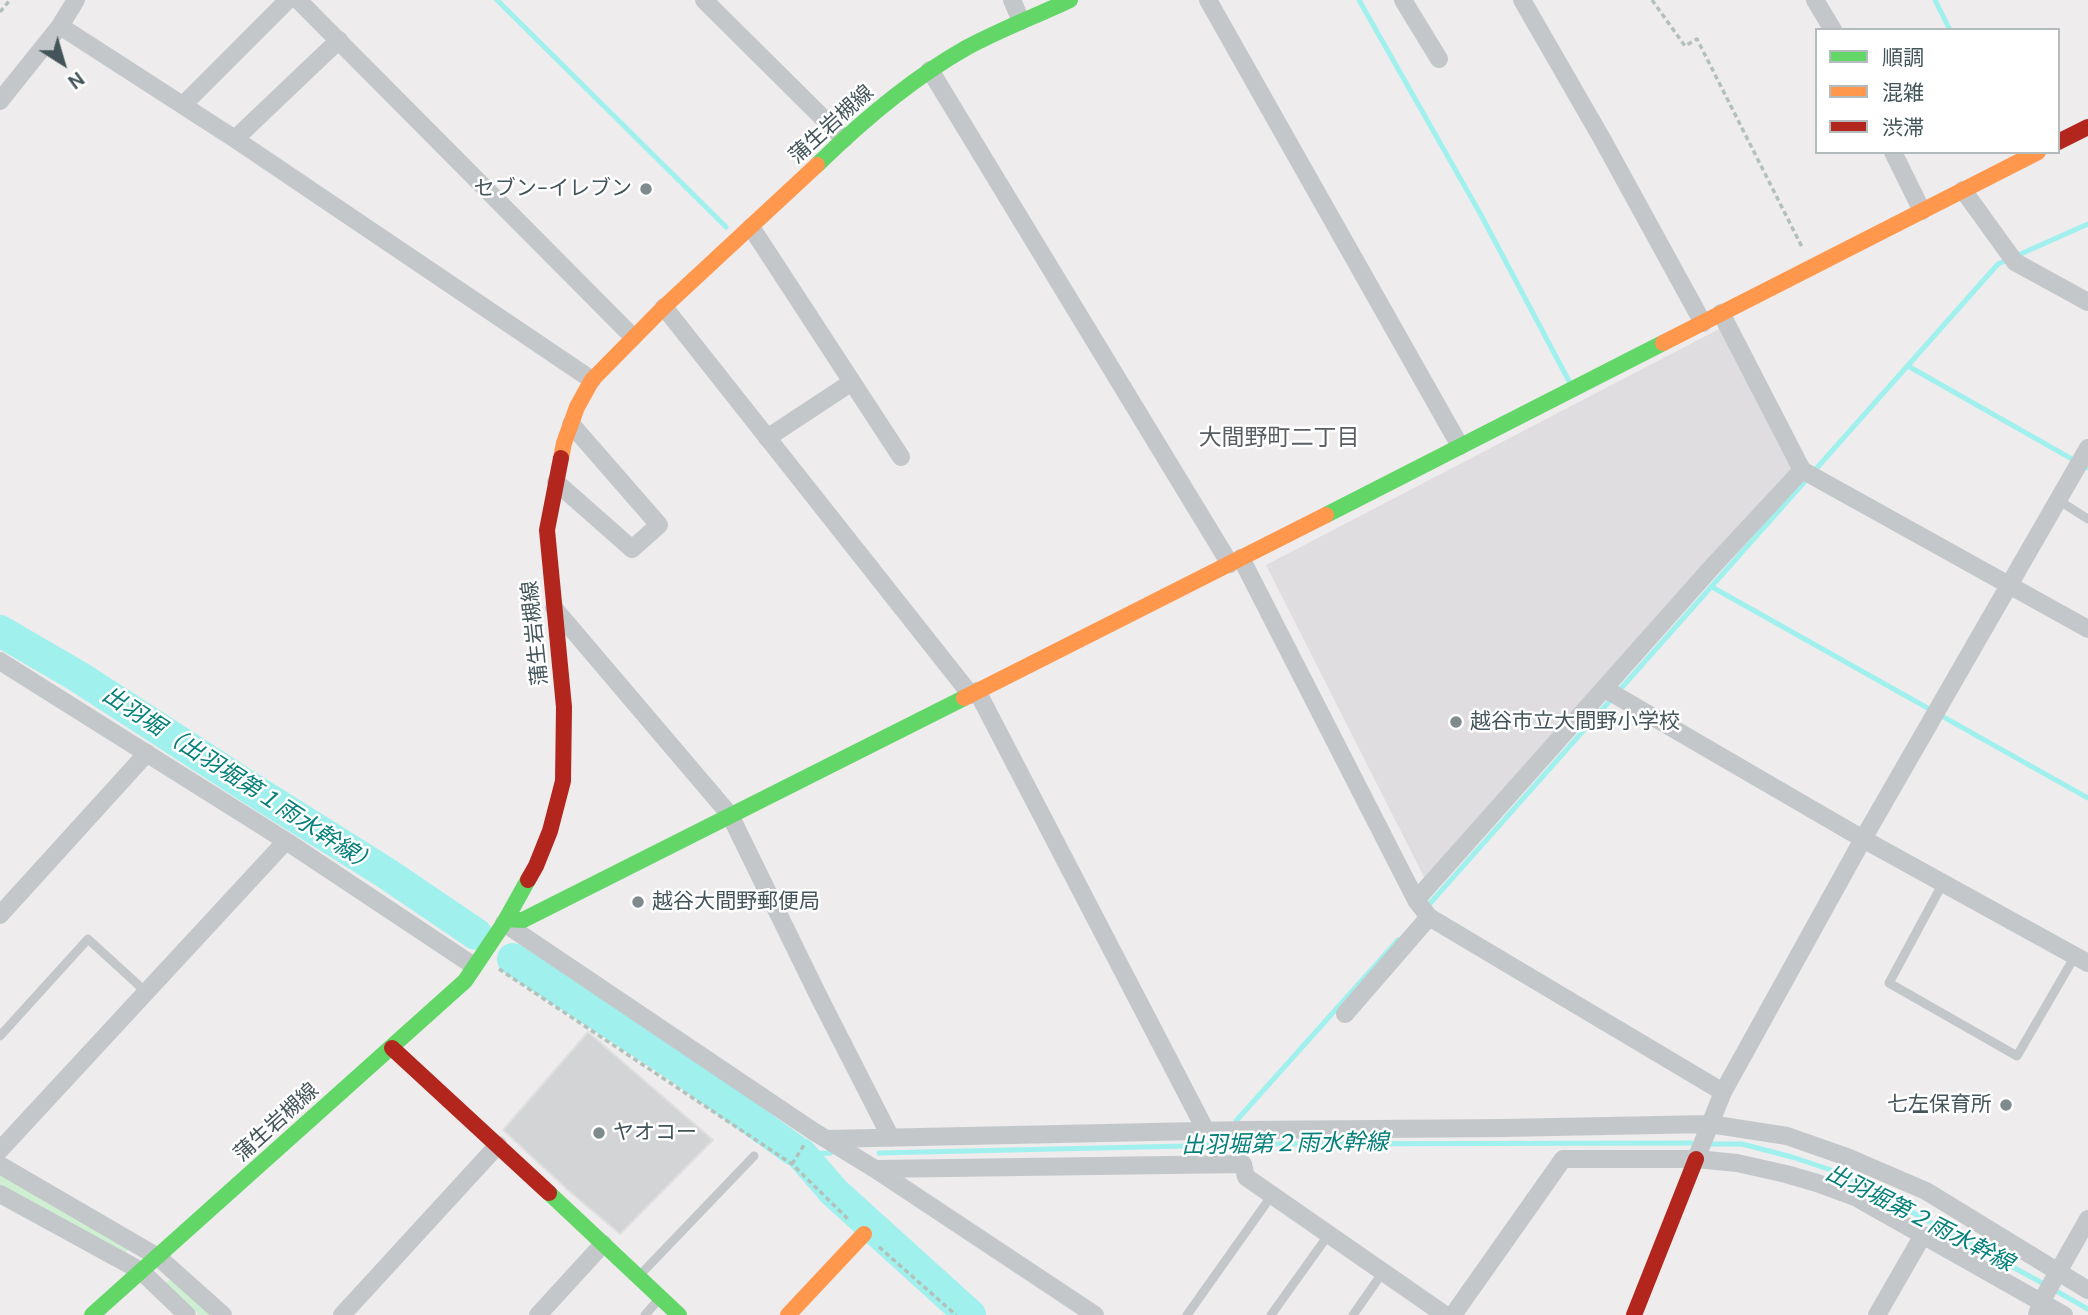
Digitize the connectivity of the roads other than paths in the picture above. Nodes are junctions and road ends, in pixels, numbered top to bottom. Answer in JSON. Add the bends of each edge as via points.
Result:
{"nodes":[{"id":1,"x":76,"y":0,"type":"edge"},
{"id":2,"x":288,"y":0,"type":"edge"},
{"id":3,"x":298,"y":0,"type":"edge"},
{"id":4,"x":704,"y":0,"type":"edge"},
{"id":5,"x":1012,"y":0,"type":"edge"},
{"id":6,"x":1070,"y":0,"type":"edge"},
{"id":7,"x":1208,"y":0,"type":"edge"},
{"id":8,"x":1403,"y":0,"type":"edge"},
{"id":9,"x":1522,"y":0,"type":"edge"},
{"id":10,"x":1815,"y":0,"type":"edge"},
{"id":11,"x":1021,"y":21,"type":"junction"},
{"id":12,"x":60,"y":26,"type":"junction"},
{"id":13,"x":1832,"y":28,"type":"edge"},
{"id":14,"x":339,"y":40,"type":"junction"},
{"id":15,"x":1440,"y":59,"type":"dead end"},
{"id":16,"x":930,"y":70,"type":"junction"},
{"id":17,"x":0,"y":101,"type":"edge"},
{"id":18,"x":183,"y":105,"type":"junction"},
{"id":19,"x":2088,"y":127,"type":"edge"},
{"id":20,"x":235,"y":139,"type":"junction"},
{"id":21,"x":844,"y":139,"type":"junction"},
{"id":22,"x":2060,"y":141,"type":"edge"},
{"id":23,"x":1894,"y":154,"type":"edge"},
{"id":24,"x":2034,"y":154,"type":"edge"},
{"id":25,"x":1963,"y":190,"type":"junction"},
{"id":26,"x":1922,"y":211,"type":"junction"},
{"id":27,"x":751,"y":227,"type":"junction"},
{"id":28,"x":2088,"y":302,"type":"edge"},
{"id":29,"x":664,"y":307,"type":"junction"},
{"id":30,"x":1721,"y":313,"type":"junction"},
{"id":31,"x":1703,"y":323,"type":"junction"},
{"id":32,"x":633,"y":337,"type":"junction"},
{"id":33,"x":592,"y":380,"type":"junction"},
{"id":34,"x":852,"y":382,"type":"junction"},
{"id":35,"x":571,"y":424,"type":"junction"},
{"id":36,"x":767,"y":438,"type":"junction"},
{"id":37,"x":1460,"y":446,"type":"junction"},
{"id":38,"x":2088,"y":448,"type":"edge"},
{"id":39,"x":901,"y":457,"type":"dead end"},
{"id":40,"x":1802,"y":470,"type":"junction"},
{"id":41,"x":556,"y":482,"type":"junction"},
{"id":42,"x":2058,"y":500,"type":"junction"},
{"id":43,"x":2088,"y":519,"type":"edge"},
{"id":44,"x":1236,"y":561,"type":"junction"},
{"id":45,"x":2010,"y":584,"type":"junction"},
{"id":46,"x":554,"y":608,"type":"junction"},
{"id":47,"x":2088,"y":629,"type":"edge"},
{"id":48,"x":4,"y":669,"type":"edge"},
{"id":49,"x":1605,"y":689,"type":"junction"},
{"id":50,"x":974,"y":693,"type":"junction"},
{"id":51,"x":147,"y":753,"type":"junction"},
{"id":52,"x":730,"y":816,"type":"junction"},
{"id":53,"x":1863,"y":839,"type":"junction"},
{"id":54,"x":286,"y":841,"type":"junction"},
{"id":55,"x":1943,"y":883,"type":"junction"},
{"id":56,"x":1416,"y":900,"type":"junction"},
{"id":57,"x":0,"y":915,"type":"edge"},
{"id":58,"x":1429,"y":917,"type":"junction"},
{"id":59,"x":505,"y":921,"type":"junction"},
{"id":60,"x":2081,"y":959,"type":"edge"},
{"id":61,"x":477,"y":961,"type":"junction"},
{"id":62,"x":146,"y":992,"type":"junction"},
{"id":63,"x":1345,"y":1014,"type":"dead end"},
{"id":64,"x":0,"y":1036,"type":"edge"},
{"id":65,"x":392,"y":1048,"type":"junction"},
{"id":66,"x":1723,"y":1092,"type":"junction"},
{"id":67,"x":1710,"y":1124,"type":"junction"},
{"id":68,"x":1206,"y":1131,"type":"junction"},
{"id":69,"x":820,"y":1135,"type":"junction"},
{"id":70,"x":891,"y":1138,"type":"junction"},
{"id":71,"x":498,"y":1145,"type":"junction"},
{"id":72,"x":0,"y":1150,"type":"edge"},
{"id":73,"x":754,"y":1156,"type":"dead end"},
{"id":74,"x":1696,"y":1159,"type":"junction"},
{"id":75,"x":0,"y":1165,"type":"edge"},
{"id":76,"x":875,"y":1169,"type":"junction"},
{"id":77,"x":0,"y":1194,"type":"edge"},
{"id":78,"x":1272,"y":1195,"type":"junction"},
{"id":79,"x":2088,"y":1219,"type":"edge"},
{"id":80,"x":864,"y":1234,"type":"dead end"},
{"id":81,"x":1329,"y":1234,"type":"junction"},
{"id":82,"x":1923,"y":1234,"type":"junction"},
{"id":83,"x":603,"y":1244,"type":"junction"},
{"id":84,"x":158,"y":1257,"type":"junction"},
{"id":85,"x":141,"y":1271,"type":"junction"},
{"id":86,"x":1383,"y":1272,"type":"junction"},
{"id":87,"x":2059,"y":1272,"type":"junction"},
{"id":88,"x":638,"y":1277,"type":"junction"},
{"id":89,"x":2088,"y":1290,"type":"edge"},
{"id":90,"x":660,"y":1298,"type":"junction"},
{"id":91,"x":2039,"y":1308,"type":"edge"},
{"id":92,"x":92,"y":1315,"type":"edge"},
{"id":93,"x":187,"y":1315,"type":"edge"},
{"id":94,"x":223,"y":1315,"type":"edge"},
{"id":95,"x":342,"y":1315,"type":"edge"},
{"id":96,"x":538,"y":1315,"type":"edge"},
{"id":97,"x":645,"y":1315,"type":"edge"},
{"id":98,"x":679,"y":1315,"type":"edge"},
{"id":99,"x":788,"y":1315,"type":"edge"},
{"id":100,"x":1095,"y":1315,"type":"edge"},
{"id":101,"x":1187,"y":1315,"type":"edge"},
{"id":102,"x":1271,"y":1315,"type":"edge"},
{"id":103,"x":1353,"y":1315,"type":"edge"},
{"id":104,"x":1445,"y":1315,"type":"edge"},
{"id":105,"x":1453,"y":1315,"type":"edge"},
{"id":106,"x":1634,"y":1315,"type":"edge"},
{"id":107,"x":1877,"y":1315,"type":"edge"},
{"id":108,"x":2064,"y":1315,"type":"edge"}],
"edges":[{"from":1,"to":12,"type":"street"},
{"from":2,"to":18,"type":"street"},
{"from":3,"to":14,"type":"street"},
{"from":4,"to":21,"type":"street"},
{"from":5,"to":11,"type":"street"},
{"from":6,"to":11,"type":"street","name":"蒲生岩槻線"},
{"from":7,"to":37,"type":"street"},
{"from":8,"to":15,"type":"street"},
{"from":9,"to":31,"type":"street"},
{"from":10,"to":13,"type":"street"},
{"from":11,"to":16,"type":"street","name":"蒲生岩槻線"},
{"from":12,"to":17,"type":"street"},
{"from":12,"to":18,"type":"street"},
{"from":14,"to":20,"type":"street"},
{"from":14,"to":32,"type":"street"},
{"from":16,"to":21,"type":"street","name":"蒲生岩槻線"},
{"from":16,"to":44,"type":"street"},
{"from":18,"to":20,"type":"street"},
{"from":19,"to":22,"type":"street"},
{"from":20,"to":33,"type":"street"},
{"from":21,"to":27,"type":"street","name":"蒲生岩槻線"},
{"from":23,"to":26,"type":"street"},
{"from":24,"to":25,"type":"street"},
{"from":25,"to":26,"type":"street"},
{"from":25,"to":28,"type":"street","via":[[2015,262]]},
{"from":26,"to":30,"type":"street"},
{"from":27,"to":29,"type":"street","name":"蒲生岩槻線"},
{"from":27,"to":34,"type":"street"},
{"from":29,"to":32,"type":"street","name":"蒲生岩槻線"},
{"from":29,"to":36,"type":"street"},
{"from":30,"to":31,"type":"street"},
{"from":30,"to":40,"type":"street"},
{"from":31,"to":37,"type":"street"},
{"from":32,"to":33,"type":"street","name":"蒲生岩槻線"},
{"from":33,"to":35,"type":"street","name":"蒲生岩槻線"},
{"from":34,"to":36,"type":"street"},
{"from":34,"to":39,"type":"street"},
{"from":35,"to":41,"type":"street","name":"蒲生岩槻線"},
{"from":35,"to":41,"type":"street","via":[[659,526],[632,549]]},
{"from":36,"to":50,"type":"street"},
{"from":37,"to":44,"type":"street"},
{"from":38,"to":42,"type":"street"},
{"from":40,"to":45,"type":"street"},
{"from":40,"to":49,"type":"street"},
{"from":41,"to":46,"type":"street","name":"蒲生岩槻線","via":[[547,530]]},
{"from":42,"to":43,"type":"lane"},
{"from":42,"to":45,"type":"street"},
{"from":44,"to":50,"type":"street"},
{"from":44,"to":56,"type":"street"},
{"from":45,"to":47,"type":"street"},
{"from":45,"to":53,"type":"street"},
{"from":46,"to":52,"type":"street"},
{"from":46,"to":59,"type":"street","name":"蒲生岩槻線","via":[[564,707],[563,781],[536,866]]},
{"from":48,"to":51,"type":"street"},
{"from":49,"to":53,"type":"street"},
{"from":49,"to":56,"type":"street"},
{"from":50,"to":52,"type":"street"},
{"from":50,"to":68,"type":"street"},
{"from":51,"to":54,"type":"street"},
{"from":51,"to":57,"type":"street"},
{"from":52,"to":59,"type":"street","via":[[523,920]]},
{"from":52,"to":70,"type":"street"},
{"from":53,"to":55,"type":"street"},
{"from":53,"to":66,"type":"street"},
{"from":54,"to":61,"type":"street"},
{"from":54,"to":62,"type":"street"},
{"from":55,"to":60,"type":"street"},
{"from":55,"to":60,"type":"lane","via":[[1889,983],[2017,1056]]},
{"from":56,"to":58,"type":"street"},
{"from":58,"to":63,"type":"street"},
{"from":58,"to":66,"type":"street"},
{"from":59,"to":61,"type":"street","name":"蒲生岩槻線"},
{"from":59,"to":69,"type":"street"},
{"from":61,"to":65,"type":"street","name":"蒲生岩槻線","via":[[465,981]]},
{"from":62,"to":64,"type":"lane","via":[[88,939]]},
{"from":62,"to":72,"type":"street"},
{"from":65,"to":71,"type":"street"},
{"from":65,"to":84,"type":"street","name":"蒲生岩槻線"},
{"from":66,"to":67,"type":"street"},
{"from":67,"to":68,"type":"street"},
{"from":67,"to":74,"type":"street"},
{"from":67,"to":87,"type":"street","via":[[1787,1136],[1847,1157],[1926,1191]]},
{"from":68,"to":70,"type":"street"},
{"from":69,"to":70,"type":"street"},
{"from":69,"to":76,"type":"street"},
{"from":71,"to":83,"type":"street"},
{"from":71,"to":95,"type":"street"},
{"from":73,"to":88,"type":"lane"},
{"from":74,"to":82,"type":"street","via":[[1737,1163],[1817,1183],[1855,1197]]},
{"from":74,"to":105,"type":"street","via":[[1563,1159]]},
{"from":74,"to":106,"type":"street"},
{"from":75,"to":84,"type":"street"},
{"from":76,"to":78,"type":"street","via":[[1242,1164],[1246,1177]]},
{"from":76,"to":100,"type":"street"},
{"from":77,"to":85,"type":"street"},
{"from":78,"to":81,"type":"street"},
{"from":78,"to":101,"type":"lane"},
{"from":79,"to":87,"type":"street"},
{"from":80,"to":99,"type":"street"},
{"from":81,"to":86,"type":"street"},
{"from":81,"to":102,"type":"lane"},
{"from":82,"to":91,"type":"street"},
{"from":82,"to":107,"type":"street"},
{"from":83,"to":88,"type":"street"},
{"from":83,"to":96,"type":"street"},
{"from":84,"to":85,"type":"street","name":"蒲生岩槻線"},
{"from":84,"to":94,"type":"street"},
{"from":85,"to":92,"type":"street","name":"蒲生岩槻線"},
{"from":85,"to":93,"type":"street"},
{"from":86,"to":103,"type":"lane"},
{"from":86,"to":104,"type":"street"},
{"from":87,"to":89,"type":"street"},
{"from":87,"to":91,"type":"street"},
{"from":88,"to":90,"type":"street"},
{"from":90,"to":97,"type":"lane"},
{"from":90,"to":98,"type":"street"},
{"from":91,"to":108,"type":"street"}]}
